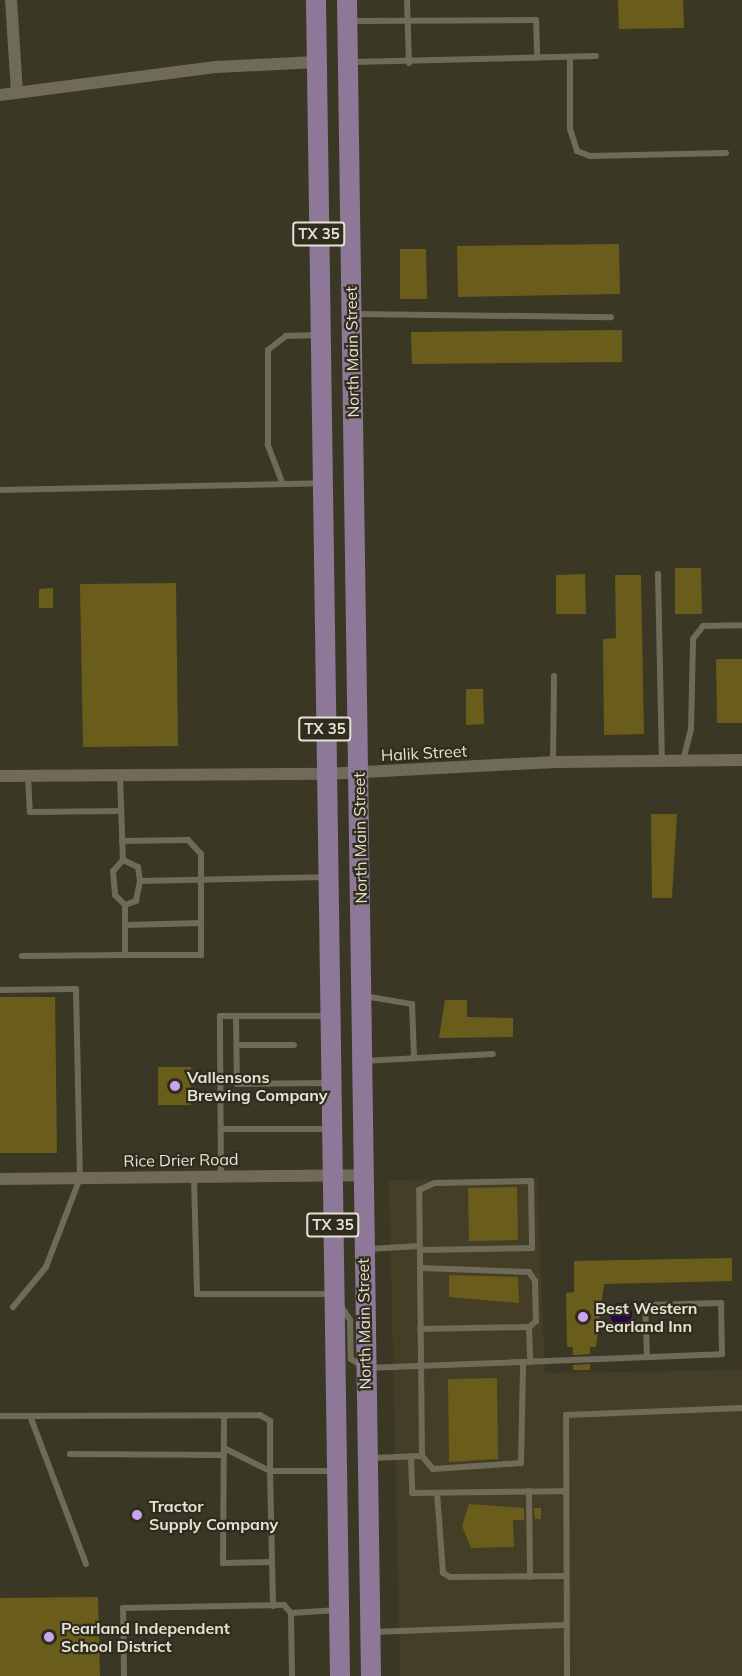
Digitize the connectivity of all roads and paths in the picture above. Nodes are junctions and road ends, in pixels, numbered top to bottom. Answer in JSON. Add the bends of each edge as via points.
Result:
{"nodes":[{"id":1,"x":11,"y":0,"type":"edge"},
{"id":2,"x":316,"y":0,"type":"edge"},
{"id":3,"x":347,"y":0,"type":"edge"},
{"id":4,"x":407,"y":0,"type":"edge"},
{"id":5,"x":408,"y":20,"type":"junction"},
{"id":6,"x":347,"y":21,"type":"junction"},
{"id":7,"x":596,"y":56,"type":"dead end"},
{"id":8,"x":570,"y":57,"type":"junction"},
{"id":9,"x":537,"y":58,"type":"junction"},
{"id":10,"x":348,"y":61,"type":"junction"},
{"id":11,"x":317,"y":62,"type":"junction"},
{"id":12,"x":409,"y":63,"type":"junction"},
{"id":13,"x":17,"y":93,"type":"junction"},
{"id":14,"x":0,"y":95,"type":"edge"},
{"id":15,"x":726,"y":153,"type":"dead end"},
{"id":16,"x":352,"y":314,"type":"junction"},
{"id":17,"x":611,"y":317,"type":"dead end"},
{"id":18,"x":321,"y":335,"type":"junction"},
{"id":19,"x":282,"y":482,"type":"junction"},
{"id":20,"x":354,"y":482,"type":"junction"},
{"id":21,"x":322,"y":483,"type":"junction"},
{"id":22,"x":0,"y":490,"type":"edge"},
{"id":23,"x":658,"y":574,"type":"dead end"},
{"id":24,"x":742,"y":625,"type":"edge"},
{"id":25,"x":554,"y":676,"type":"dead end"},
{"id":26,"x":742,"y":760,"type":"edge"},
{"id":27,"x":662,"y":761,"type":"junction"},
{"id":28,"x":683,"y":761,"type":"junction"},
{"id":29,"x":553,"y":762,"type":"junction"},
{"id":30,"x":359,"y":772,"type":"junction"},
{"id":31,"x":120,"y":774,"type":"junction"},
{"id":32,"x":326,"y":774,"type":"junction"},
{"id":33,"x":0,"y":776,"type":"edge"},
{"id":34,"x":28,"y":776,"type":"junction"},
{"id":35,"x":121,"y":811,"type":"junction"},
{"id":36,"x":122,"y":841,"type":"junction"},
{"id":37,"x":123,"y":860,"type":"junction"},
{"id":38,"x":328,"y":877,"type":"junction"},
{"id":39,"x":201,"y":879,"type":"junction"},
{"id":40,"x":140,"y":880,"type":"junction"},
{"id":41,"x":124,"y":905,"type":"junction"},
{"id":42,"x":201,"y":923,"type":"junction"},
{"id":43,"x":124,"y":925,"type":"junction"},
{"id":44,"x":125,"y":955,"type":"junction"},
{"id":45,"x":22,"y":956,"type":"dead end"},
{"id":46,"x":0,"y":990,"type":"edge"},
{"id":47,"x":363,"y":996,"type":"junction"},
{"id":48,"x":236,"y":1016,"type":"junction"},
{"id":49,"x":330,"y":1016,"type":"junction"},
{"id":50,"x":237,"y":1045,"type":"junction"},
{"id":51,"x":294,"y":1045,"type":"dead end"},
{"id":52,"x":494,"y":1054,"type":"dead end"},
{"id":53,"x":414,"y":1056,"type":"junction"},
{"id":54,"x":364,"y":1061,"type":"junction"},
{"id":55,"x":331,"y":1083,"type":"junction"},
{"id":56,"x":221,"y":1129,"type":"junction"},
{"id":57,"x":332,"y":1129,"type":"junction"},
{"id":58,"x":363,"y":1175,"type":"junction"},
{"id":59,"x":221,"y":1176,"type":"junction"},
{"id":60,"x":333,"y":1176,"type":"junction"},
{"id":61,"x":194,"y":1177,"type":"junction"},
{"id":62,"x":80,"y":1178,"type":"junction"},
{"id":63,"x":0,"y":1179,"type":"edge"},
{"id":64,"x":419,"y":1248,"type":"junction"},
{"id":65,"x":363,"y":1249,"type":"junction"},
{"id":66,"x":420,"y":1268,"type":"junction"},
{"id":67,"x":333,"y":1294,"type":"junction"},
{"id":68,"x":13,"y":1307,"type":"dead end"},
{"id":69,"x":529,"y":1327,"type":"junction"},
{"id":70,"x":420,"y":1329,"type":"junction"},
{"id":71,"x":646,"y":1355,"type":"junction"},
{"id":72,"x":526,"y":1363,"type":"junction"},
{"id":73,"x":421,"y":1365,"type":"junction"},
{"id":74,"x":365,"y":1368,"type":"junction"},
{"id":75,"x":742,"y":1408,"type":"edge"},
{"id":76,"x":224,"y":1415,"type":"junction"},
{"id":77,"x":0,"y":1416,"type":"edge"},
{"id":78,"x":30,"y":1416,"type":"junction"},
{"id":79,"x":224,"y":1452,"type":"junction"},
{"id":80,"x":70,"y":1454,"type":"dead end"},
{"id":81,"x":411,"y":1456,"type":"junction"},
{"id":82,"x":422,"y":1456,"type":"junction"},
{"id":83,"x":368,"y":1458,"type":"junction"},
{"id":84,"x":270,"y":1471,"type":"junction"},
{"id":85,"x":336,"y":1471,"type":"junction"},
{"id":86,"x":529,"y":1491,"type":"junction"},
{"id":87,"x":565,"y":1491,"type":"junction"},
{"id":88,"x":437,"y":1493,"type":"junction"},
{"id":89,"x":272,"y":1562,"type":"junction"},
{"id":90,"x":86,"y":1564,"type":"dead end"},
{"id":91,"x":566,"y":1576,"type":"junction"},
{"id":92,"x":530,"y":1577,"type":"junction"},
{"id":93,"x":273,"y":1605,"type":"junction"},
{"id":94,"x":339,"y":1610,"type":"junction"},
{"id":95,"x":291,"y":1613,"type":"junction"},
{"id":96,"x":566,"y":1625,"type":"junction"},
{"id":97,"x":370,"y":1632,"type":"junction"},
{"id":98,"x":124,"y":1676,"type":"edge"},
{"id":99,"x":292,"y":1676,"type":"edge"},
{"id":100,"x":340,"y":1676,"type":"edge"},
{"id":101,"x":371,"y":1676,"type":"edge"},
{"id":102,"x":567,"y":1676,"type":"edge"}],
"edges":[{"from":1,"to":13,"type":"street"},
{"from":2,"to":11,"type":"main road","name":"North Main Street","number":"TX 35"},
{"from":3,"to":6,"type":"main road","name":"North Main Street","number":"TX 35"},
{"from":4,"to":5,"type":"lane"},
{"from":5,"to":6,"type":"lane"},
{"from":5,"to":9,"type":"lane","via":[[536,20]]},
{"from":5,"to":12,"type":"lane"},
{"from":6,"to":10,"type":"main road","name":"North Main Street","number":"TX 35"},
{"from":7,"to":8,"type":"lane"},
{"from":8,"to":9,"type":"lane"},
{"from":8,"to":15,"type":"lane","via":[[570,129],[577,151],[590,156]]},
{"from":9,"to":12,"type":"lane"},
{"from":10,"to":11,"type":"main road"},
{"from":10,"to":12,"type":"lane"},
{"from":10,"to":16,"type":"main road","name":"North Main Street","number":"TX 35"},
{"from":11,"to":13,"type":"street","via":[[217,67]]},
{"from":11,"to":18,"type":"main road","name":"North Main Street","number":"TX 35"},
{"from":13,"to":14,"type":"street"},
{"from":16,"to":17,"type":"lane"},
{"from":16,"to":20,"type":"main road","name":"North Main Street","number":"TX 35"},
{"from":18,"to":19,"type":"lane","via":[[286,336],[268,350],[268,445]]},
{"from":18,"to":21,"type":"main road","name":"North Main Street","number":"TX 35"},
{"from":19,"to":21,"type":"lane"},
{"from":19,"to":22,"type":"lane","via":[[271,487]]},
{"from":20,"to":21,"type":"main road"},
{"from":20,"to":30,"type":"main road","name":"North Main Street","number":"TX 35"},
{"from":21,"to":32,"type":"main road","name":"North Main Street","number":"TX 35"},
{"from":23,"to":27,"type":"lane"},
{"from":24,"to":28,"type":"lane","via":[[703,626],[693,639],[691,730]]},
{"from":25,"to":29,"type":"lane"},
{"from":26,"to":28,"type":"street","name":"Halik Street"},
{"from":27,"to":28,"type":"street","name":"Halik Street"},
{"from":27,"to":29,"type":"street","name":"Halik Street"},
{"from":29,"to":30,"type":"street","name":"Halik Street"},
{"from":30,"to":32,"type":"street","name":"Halik Street"},
{"from":30,"to":47,"type":"main road","name":"North Main Street","number":"TX 35"},
{"from":31,"to":32,"type":"street","name":"Halik Street"},
{"from":31,"to":34,"type":"street","name":"Halik Street"},
{"from":31,"to":35,"type":"lane"},
{"from":32,"to":38,"type":"main road","name":"North Main Street","number":"TX 35"},
{"from":33,"to":34,"type":"street","name":"Halik Street"},
{"from":34,"to":35,"type":"lane","via":[[30,812]]},
{"from":35,"to":36,"type":"lane"},
{"from":36,"to":37,"type":"lane"},
{"from":36,"to":39,"type":"lane","via":[[196,842]]},
{"from":37,"to":40,"type":"lane","via":[[138,867]]},
{"from":37,"to":41,"type":"lane","via":[[113,871],[115,895]]},
{"from":38,"to":39,"type":"lane"},
{"from":38,"to":49,"type":"main road","name":"North Main Street","number":"TX 35"},
{"from":39,"to":40,"type":"lane"},
{"from":39,"to":42,"type":"lane"},
{"from":40,"to":41,"type":"lane","via":[[136,901]]},
{"from":41,"to":43,"type":"lane"},
{"from":42,"to":43,"type":"lane"},
{"from":42,"to":44,"type":"lane","via":[[201,955]]},
{"from":43,"to":44,"type":"lane"},
{"from":44,"to":45,"type":"lane"},
{"from":46,"to":62,"type":"lane","via":[[76,988]]},
{"from":47,"to":53,"type":"lane","via":[[412,1004]]},
{"from":47,"to":54,"type":"main road","name":"North Main Street","number":"TX 35"},
{"from":48,"to":49,"type":"lane"},
{"from":48,"to":50,"type":"lane"},
{"from":48,"to":56,"type":"lane","via":[[220,1016]]},
{"from":49,"to":55,"type":"main road","name":"North Main Street","number":"TX 35"},
{"from":50,"to":51,"type":"lane"},
{"from":50,"to":55,"type":"lane","via":[[237,1084]]},
{"from":52,"to":53,"type":"lane"},
{"from":53,"to":54,"type":"lane"},
{"from":54,"to":58,"type":"main road","name":"North Main Street","number":"TX 35"},
{"from":55,"to":57,"type":"main road","name":"North Main Street","number":"TX 35"},
{"from":56,"to":57,"type":"lane"},
{"from":56,"to":59,"type":"lane"},
{"from":57,"to":60,"type":"main road","name":"North Main Street","number":"TX 35"},
{"from":58,"to":60,"type":"street","name":"Rice Drier Road"},
{"from":58,"to":65,"type":"main road","name":"North Main Street","number":"TX 35"},
{"from":59,"to":60,"type":"street","name":"Rice Drier Road"},
{"from":59,"to":61,"type":"street","name":"Rice Drier Road"},
{"from":60,"to":67,"type":"main road","name":"North Main Street","number":"TX 35"},
{"from":61,"to":62,"type":"street","name":"Rice Drier Road"},
{"from":61,"to":67,"type":"lane","via":[[196,1294]]},
{"from":62,"to":63,"type":"street","name":"Rice Drier Road"},
{"from":62,"to":68,"type":"lane","via":[[59,1242]]},
{"from":64,"to":64,"type":"lane","via":[[532,1248],[531,1181],[422,1185]]},
{"from":64,"to":65,"type":"lane"},
{"from":64,"to":66,"type":"lane"},
{"from":65,"to":74,"type":"main road","name":"North Main Street","number":"TX 35"},
{"from":66,"to":69,"type":"lane","via":[[529,1272],[535,1281],[536,1322]]},
{"from":66,"to":70,"type":"lane"},
{"from":67,"to":74,"type":"lane","via":[[350,1320],[351,1359]]},
{"from":67,"to":85,"type":"main road","name":"North Main Street","number":"TX 35"},
{"from":69,"to":70,"type":"lane"},
{"from":69,"to":72,"type":"lane"},
{"from":70,"to":73,"type":"lane"},
{"from":71,"to":71,"type":"lane","via":[[722,1354],[721,1304],[645,1305]]},
{"from":71,"to":72,"type":"lane"},
{"from":72,"to":73,"type":"lane"},
{"from":72,"to":82,"type":"lane","via":[[521,1463],[433,1469]]},
{"from":73,"to":74,"type":"lane"},
{"from":73,"to":82,"type":"lane"},
{"from":74,"to":83,"type":"main road","name":"North Main Street","number":"TX 35"},
{"from":75,"to":87,"type":"lane","via":[[571,1412],[564,1421]]},
{"from":76,"to":78,"type":"lane"},
{"from":76,"to":79,"type":"lane"},
{"from":76,"to":84,"type":"lane","via":[[260,1415],[270,1421]]},
{"from":77,"to":78,"type":"lane"},
{"from":78,"to":90,"type":"lane"},
{"from":79,"to":80,"type":"lane"},
{"from":79,"to":84,"type":"lane"},
{"from":79,"to":89,"type":"lane","via":[[223,1563]]},
{"from":81,"to":82,"type":"lane"},
{"from":81,"to":83,"type":"lane"},
{"from":81,"to":88,"type":"lane","via":[[412,1493]]},
{"from":83,"to":97,"type":"main road","name":"North Main Street","number":"TX 35"},
{"from":84,"to":85,"type":"lane"},
{"from":84,"to":89,"type":"lane"},
{"from":85,"to":94,"type":"main road","name":"North Main Street","number":"TX 35"},
{"from":86,"to":87,"type":"lane"},
{"from":86,"to":88,"type":"lane"},
{"from":86,"to":92,"type":"lane"},
{"from":87,"to":91,"type":"lane"},
{"from":88,"to":92,"type":"lane","via":[[443,1572],[450,1577]]},
{"from":89,"to":93,"type":"lane"},
{"from":91,"to":92,"type":"lane"},
{"from":91,"to":96,"type":"lane"},
{"from":93,"to":95,"type":"lane","via":[[284,1605]]},
{"from":93,"to":98,"type":"lane","via":[[123,1608]]},
{"from":94,"to":95,"type":"lane"},
{"from":94,"to":100,"type":"main road","name":"North Main Street","number":"TX 35"},
{"from":95,"to":99,"type":"lane"},
{"from":96,"to":97,"type":"lane"},
{"from":96,"to":102,"type":"lane"},
{"from":97,"to":101,"type":"main road","name":"North Main Street","number":"TX 35"}]}
